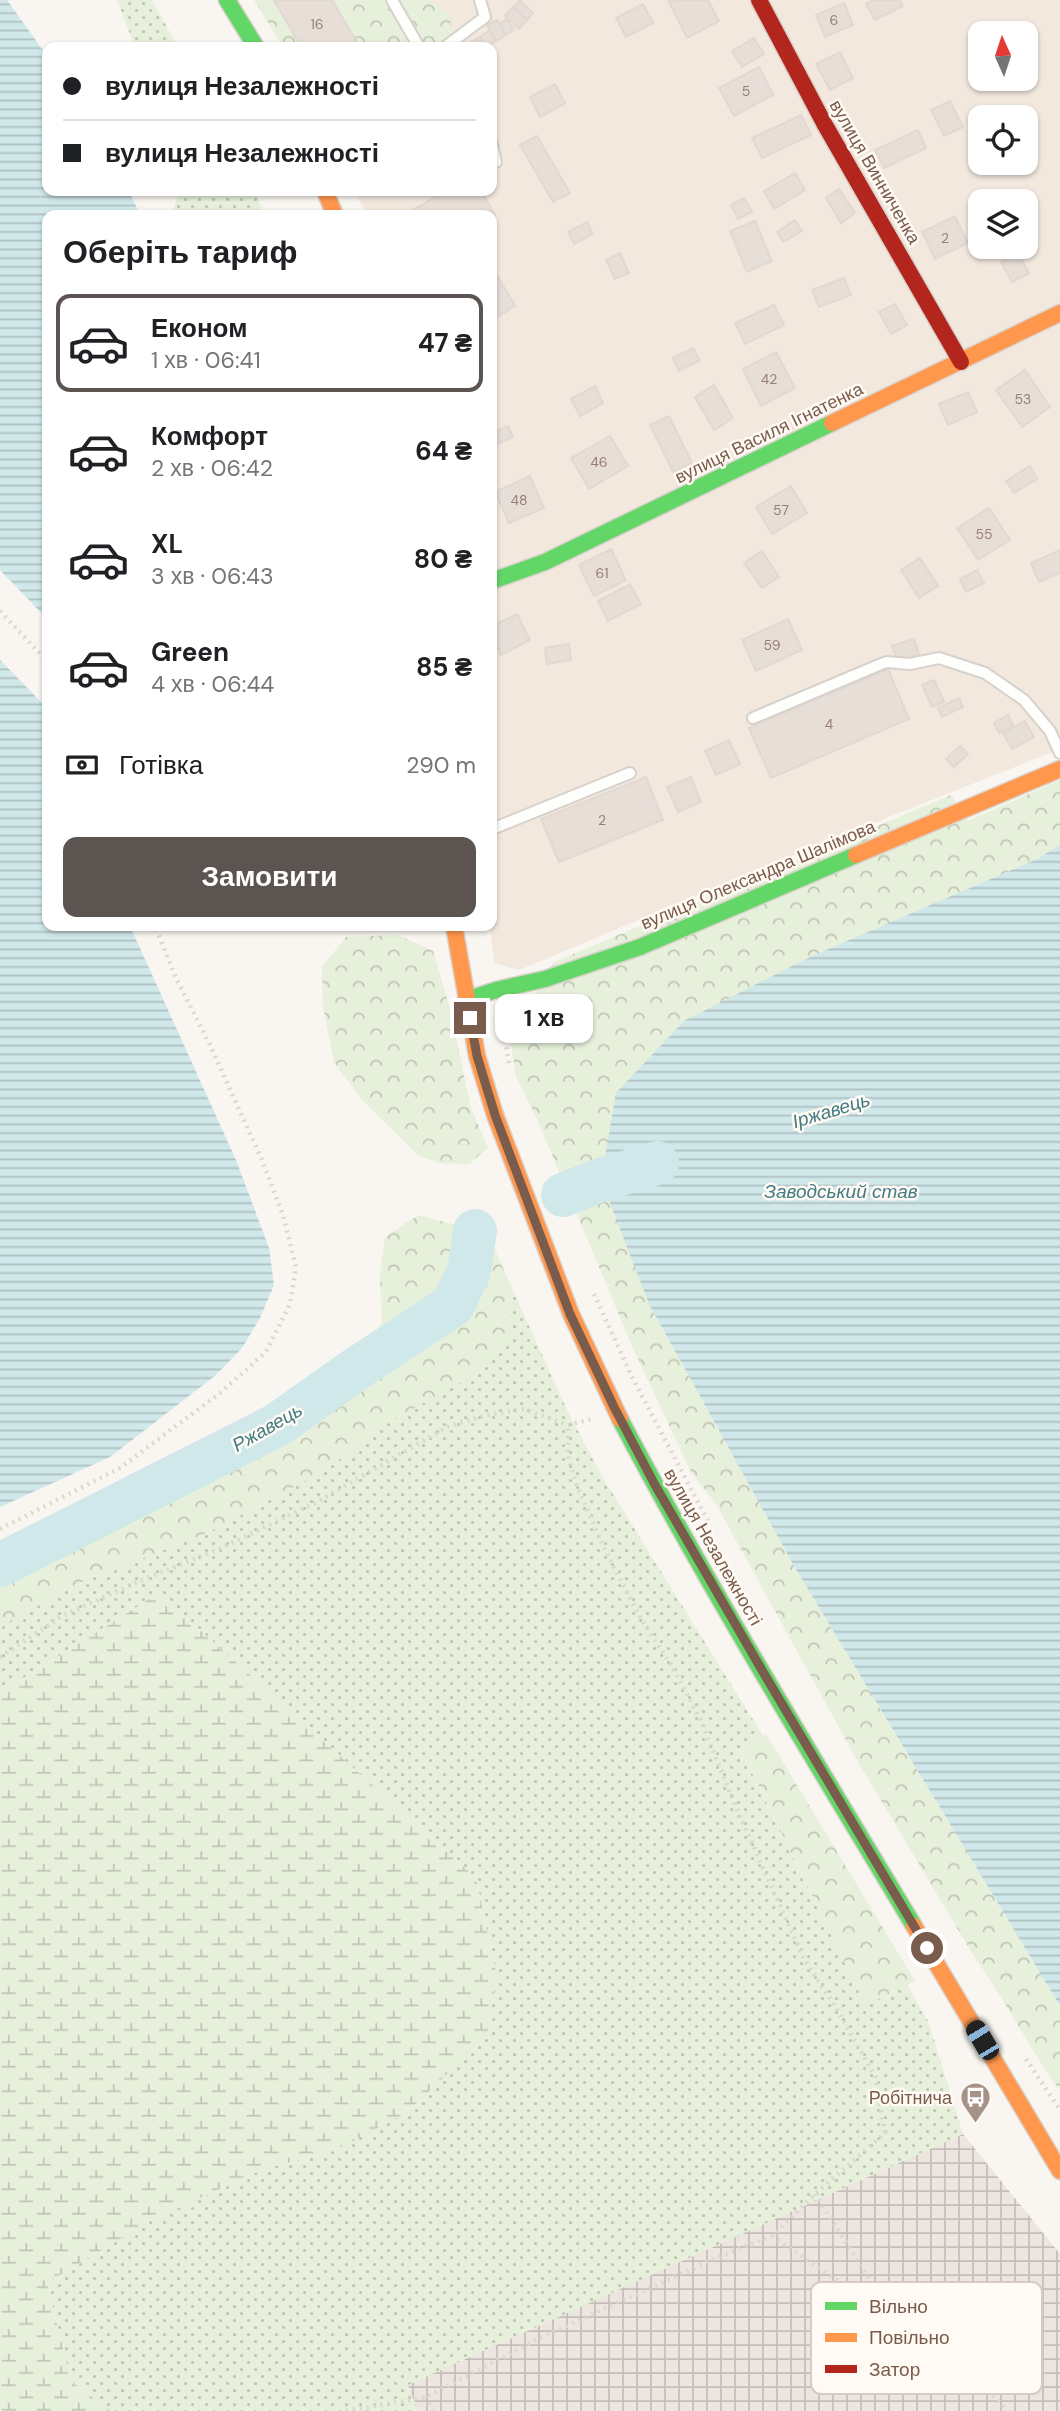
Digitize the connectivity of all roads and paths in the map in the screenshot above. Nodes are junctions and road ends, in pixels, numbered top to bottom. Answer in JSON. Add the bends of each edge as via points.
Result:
{"nodes":[{"id":1,"x":227,"y":0,"type":"edge"},
{"id":2,"x":392,"y":0,"type":"edge"},
{"id":3,"x":480,"y":0,"type":"edge"},
{"id":4,"x":759,"y":0,"type":"edge"},
{"id":5,"x":253,"y":42,"type":"edge"},
{"id":6,"x":416,"y":42,"type":"edge"},
{"id":7,"x":452,"y":42,"type":"edge"},
{"id":8,"x":1060,"y":313,"type":"edge"},
{"id":9,"x":961,"y":362,"type":"junction"},
{"id":10,"x":497,"y":579,"type":"edge"},
{"id":11,"x":0,"y":611,"type":"edge"},
{"id":12,"x":42,"y":656,"type":"edge"},
{"id":13,"x":753,"y":718,"type":"dead end"},
{"id":14,"x":1060,"y":753,"type":"edge"},
{"id":15,"x":1060,"y":769,"type":"edge"},
{"id":16,"x":630,"y":774,"type":"dead end"},
{"id":17,"x":497,"y":827,"type":"edge"},
{"id":18,"x":157,"y":931,"type":"edge"},
{"id":19,"x":455,"y":931,"type":"edge"},
{"id":20,"x":466,"y":1000,"type":"junction"},
{"id":21,"x":517,"y":1008,"type":"dead end"},
{"id":22,"x":510,"y":1076,"type":"dead end"},
{"id":23,"x":590,"y":1287,"type":"dead end"},
{"id":24,"x":711,"y":1525,"type":"dead end"},
{"id":25,"x":0,"y":1529,"type":"edge"},
{"id":26,"x":0,"y":1657,"type":"edge"},
{"id":27,"x":1022,"y":2054,"type":"dead end"},
{"id":28,"x":1060,"y":2110,"type":"edge"},
{"id":29,"x":1044,"y":2141,"type":"junction"},
{"id":30,"x":1060,"y":2157,"type":"edge"},
{"id":31,"x":1060,"y":2171,"type":"edge"},
{"id":32,"x":815,"y":2194,"type":"junction"},
{"id":33,"x":772,"y":2236,"type":"junction"},
{"id":34,"x":840,"y":2282,"type":"edge"},
{"id":35,"x":871,"y":2282,"type":"edge"},
{"id":36,"x":991,"y":2394,"type":"edge"},
{"id":37,"x":426,"y":2397,"type":"junction"},
{"id":38,"x":346,"y":2411,"type":"edge"},
{"id":39,"x":432,"y":2411,"type":"edge"},
{"id":40,"x":1008,"y":2411,"type":"edge"}],
"edges":[{"from":1,"to":5,"type":"street"},
{"from":2,"to":6,"type":"lane"},
{"from":3,"to":7,"type":"lane","via":[[485,17]]},
{"from":4,"to":9,"type":"street","name":"вулиця Винниченка"},
{"from":8,"to":9,"type":"street","name":"вулиця Василя Ігнатенка"},
{"from":9,"to":10,"type":"street","name":"вулиця Василя Ігнатенка","via":[[545,562]]},
{"from":11,"to":12,"type":"path"},
{"from":13,"to":14,"type":"lane","via":[[886,663],[939,658],[985,673],[1024,700],[1050,731]]},
{"from":15,"to":20,"type":"street","name":"вулиця Олександра Шалімова","via":[[639,947]]},
{"from":16,"to":17,"type":"lane"},
{"from":18,"to":25,"type":"path","via":[[283,1215],[296,1267],[290,1304],[266,1352],[220,1393],[120,1468]]},
{"from":19,"to":20,"type":"street","name":"вулиця Незалежності"},
{"from":20,"to":29,"type":"street","name":"вулиця Незалежності","via":[[495,1115],[570,1314],[614,1407],[776,1695]]},
{"from":21,"to":22,"type":"path","via":[[509,1018],[505,1038]]},
{"from":23,"to":24,"type":"path"},
{"from":26,"to":32,"type":"path","via":[[64,1615],[317,1502],[449,1426],[524,1409],[568,1425],[568,1456],[603,1546],[700,1719],[803,1956],[875,2076],[885,2133]]},
{"from":27,"to":28,"type":"path"},
{"from":29,"to":30,"type":"street","name":"вулиця Незалежності"},
{"from":29,"to":31,"type":"street","name":"вулиця Незалежності"},
{"from":32,"to":33,"type":"path"},
{"from":32,"to":35,"type":"path"},
{"from":33,"to":34,"type":"path"},
{"from":33,"to":37,"type":"path","via":[[540,2338]]},
{"from":36,"to":40,"type":"path"},
{"from":37,"to":38,"type":"path"},
{"from":37,"to":39,"type":"path"}]}
